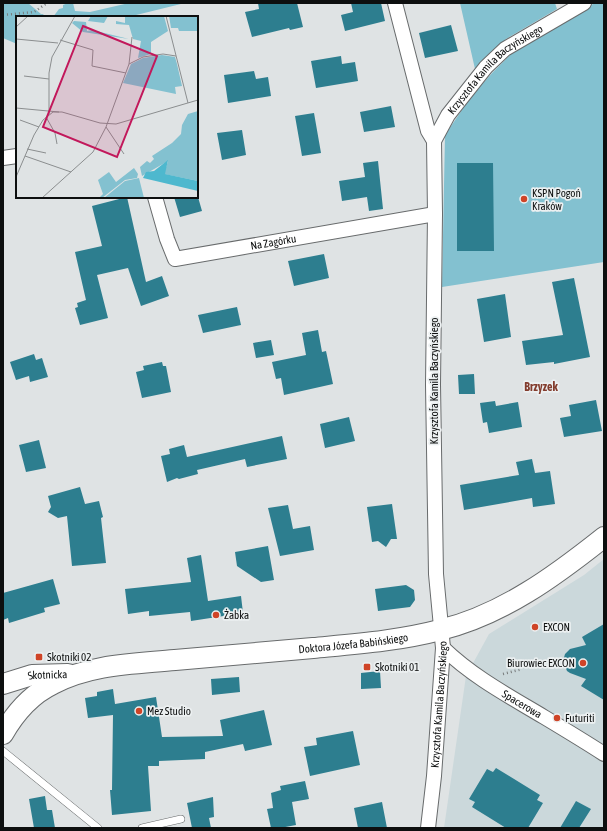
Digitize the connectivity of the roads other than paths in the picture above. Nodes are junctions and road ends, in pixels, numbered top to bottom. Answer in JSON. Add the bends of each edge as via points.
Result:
{"nodes":[{"id":1,"x":395,"y":3,"type":"edge"},
{"id":2,"x":584,"y":3,"type":"edge"},
{"id":3,"x":434,"y":141,"type":"junction"},
{"id":4,"x":16,"y":156,"type":"edge"},
{"id":5,"x":3,"y":158,"type":"edge"},
{"id":6,"x":155,"y":198,"type":"edge"},
{"id":7,"x":435,"y":214,"type":"junction"},
{"id":8,"x":604,"y":537,"type":"edge"},
{"id":9,"x":442,"y":639,"type":"junction"},
{"id":10,"x":76,"y":674,"type":"junction"},
{"id":11,"x":4,"y":683,"type":"edge"},
{"id":12,"x":10,"y":718,"type":"edge"},
{"id":13,"x":3,"y":752,"type":"edge"},
{"id":14,"x":604,"y":754,"type":"edge"},
{"id":15,"x":181,"y":819,"type":"dead end"},
{"id":16,"x":98,"y":828,"type":"edge"},
{"id":17,"x":142,"y":828,"type":"edge"},
{"id":18,"x":428,"y":828,"type":"edge"}],
"edges":[{"from":1,"to":3,"type":"street","via":[[428,131]]},
{"from":2,"to":3,"type":"street","name":"Krzysztofa Kamila Baczyńskiego","via":[[505,49],[486,67],[460,99]]},
{"from":3,"to":7,"type":"street","name":"Krzysztofa Kamila Baczyńskiego"},
{"from":4,"to":5,"type":"street"},
{"from":6,"to":7,"type":"street","name":"Na Zagórku","via":[[175,259]]},
{"from":7,"to":9,"type":"street","name":"Krzysztofa Kamila Baczyńskiego","via":[[433,393],[436,574]]},
{"from":8,"to":9,"type":"main road","name":"Doktora Józefa Babińskiego","via":[[561,571]]},
{"from":9,"to":10,"type":"main road","name":"Doktora Józefa Babińskiego","via":[[396,640],[96,668]]},
{"from":9,"to":14,"type":"street","name":"Spacerowa","via":[[451,656],[491,686]]},
{"from":9,"to":18,"type":"street","name":"Krzysztofa Kamila Baczyńskiego","via":[[434,776]]},
{"from":10,"to":11,"type":"main road","name":"Skotnicka","via":[[32,675]]},
{"from":10,"to":12,"type":"main road","name":"Skotnicka","via":[[34,695]]},
{"from":11,"to":12,"type":"main road","name":"Skotnicka","via":[[13,688]]},
{"from":13,"to":16,"type":"lane"},
{"from":15,"to":17,"type":"lane"}]}
